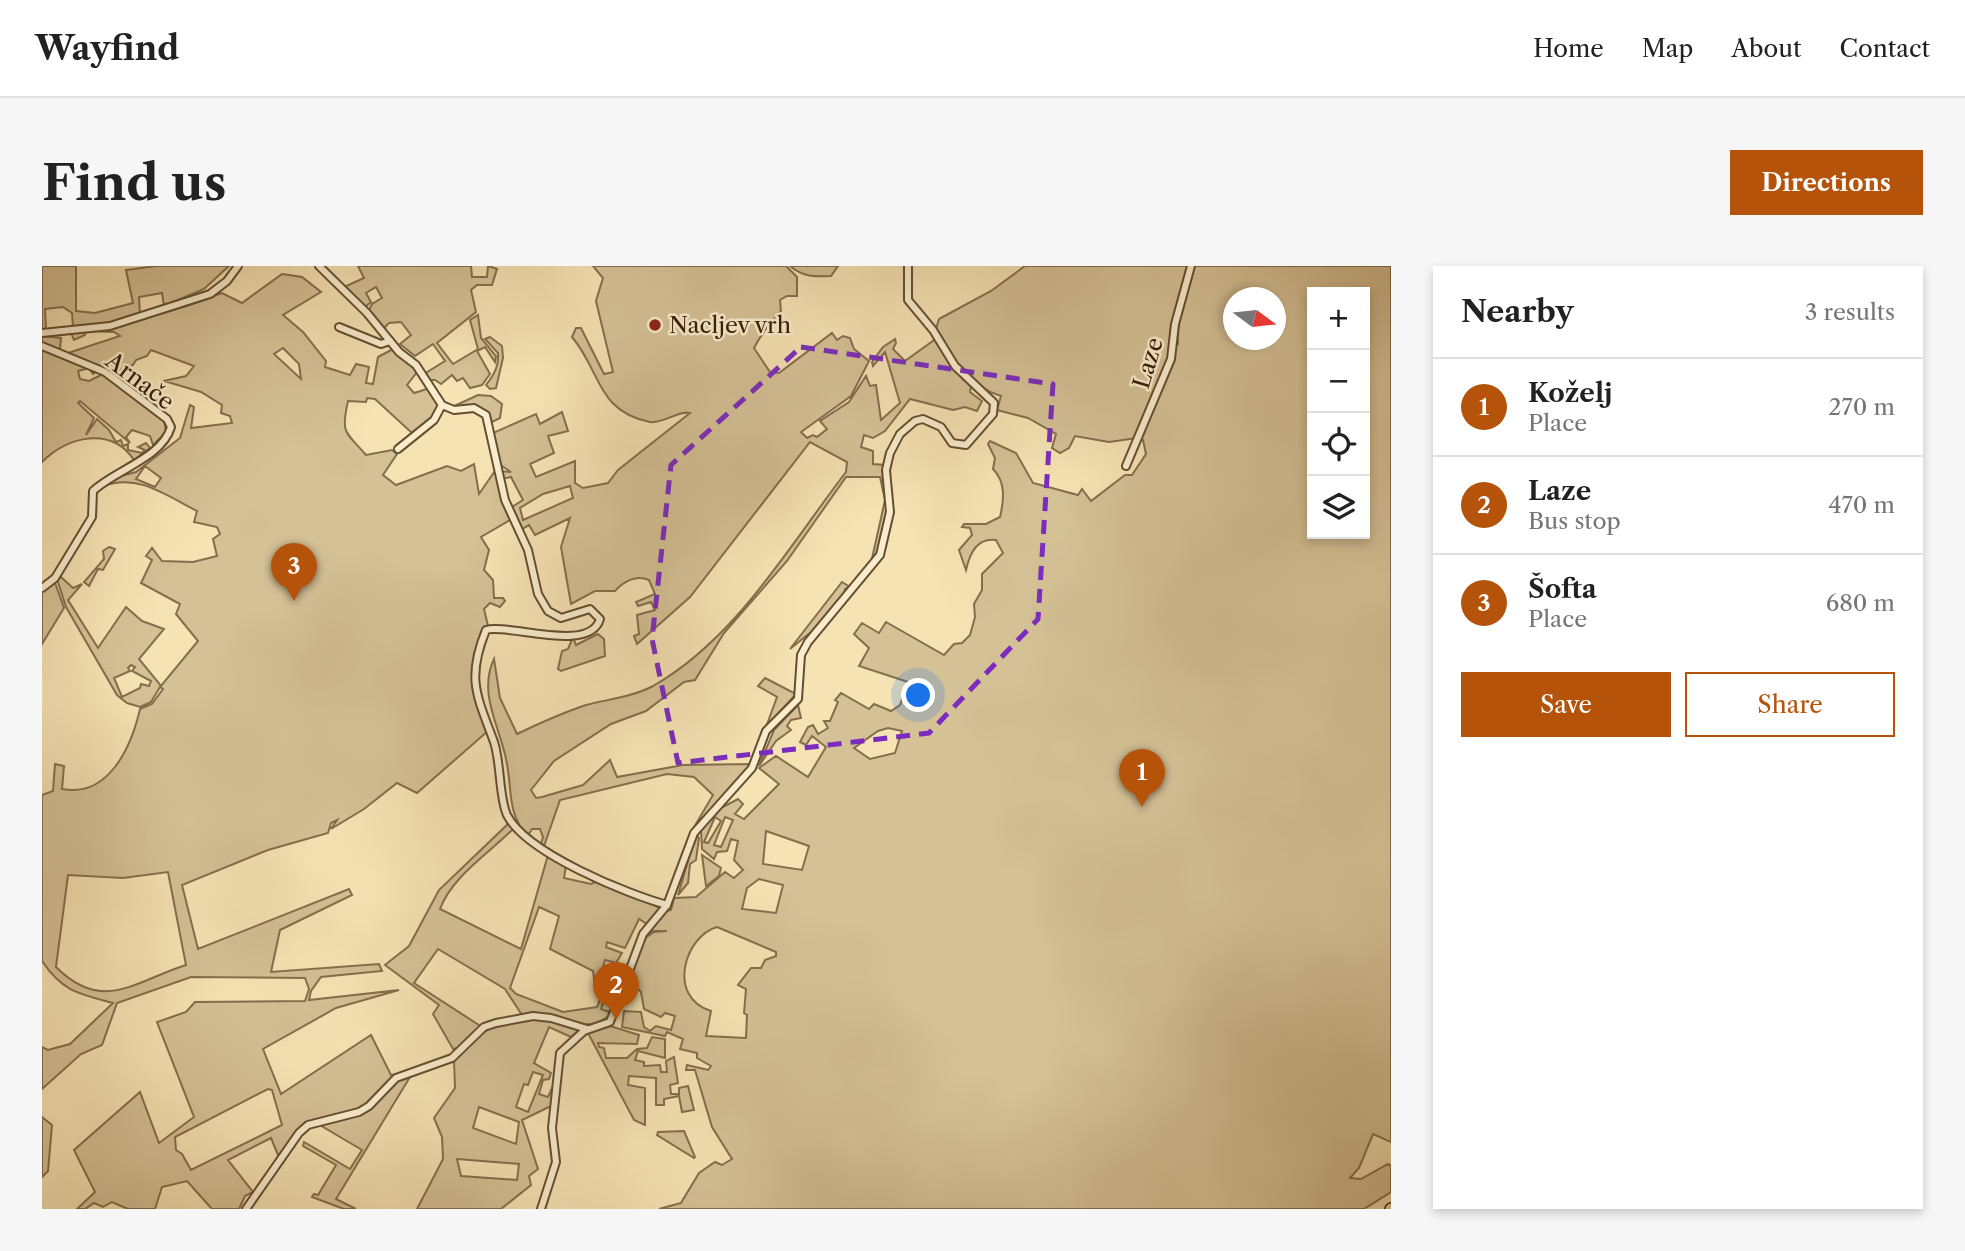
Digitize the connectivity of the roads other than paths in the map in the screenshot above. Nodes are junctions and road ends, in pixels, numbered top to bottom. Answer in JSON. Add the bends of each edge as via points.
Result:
{"nodes":[{"id":1,"x":238,"y":266,"type":"edge"},
{"id":2,"x":319,"y":266,"type":"edge"},
{"id":3,"x":908,"y":266,"type":"edge"},
{"id":4,"x":1191,"y":266,"type":"edge"},
{"id":5,"x":339,"y":327,"type":"dead end"},
{"id":6,"x":42,"y":333,"type":"edge"},
{"id":7,"x":390,"y":341,"type":"junction"},
{"id":8,"x":42,"y":346,"type":"edge"},
{"id":9,"x":442,"y":405,"type":"junction"},
{"id":10,"x":398,"y":449,"type":"dead end"},
{"id":11,"x":1126,"y":466,"type":"dead end"},
{"id":12,"x":42,"y":587,"type":"edge"},
{"id":13,"x":667,"y":905,"type":"junction"},
{"id":14,"x":588,"y":1029,"type":"junction"},
{"id":15,"x":246,"y":1209,"type":"edge"},
{"id":16,"x":541,"y":1209,"type":"edge"}],
"edges":[{"from":1,"to":6,"type":"street","via":[[211,294],[110,326]]},
{"from":2,"to":7,"type":"street"},
{"from":3,"to":13,"type":"street","via":[[908,300],[956,366],[994,403],[993,414],[966,445],[952,443],[940,427],[923,419],[900,434],[886,470],[890,512],[880,555],[808,642],[800,663],[798,699],[765,731],[751,768],[694,833]]},
{"from":4,"to":11,"type":"street","name":"Laze","via":[[1171,359]]},
{"from":5,"to":7,"type":"street","via":[[381,344]]},
{"from":7,"to":9,"type":"street","via":[[416,365]]},
{"from":8,"to":12,"type":"street","name":"Arnače","via":[[105,372],[167,419],[171,427],[148,454],[93,491],[92,517],[55,578]]},
{"from":9,"to":10,"type":"street","via":[[435,420]]},
{"from":9,"to":13,"type":"street","via":[[454,410],[474,408],[486,415],[505,500],[548,611],[566,618],[590,609],[600,619],[591,629],[563,637],[495,627],[486,630],[475,656],[475,676],[496,747],[507,815],[530,841],[563,863]]},
{"from":13,"to":14,"type":"street","via":[[643,934],[610,1022]]},
{"from":14,"to":15,"type":"street","via":[[533,1016],[484,1027],[452,1058],[396,1078],[369,1107],[308,1125]]},
{"from":14,"to":16,"type":"street","via":[[560,1053],[552,1128],[556,1162]]}]}
